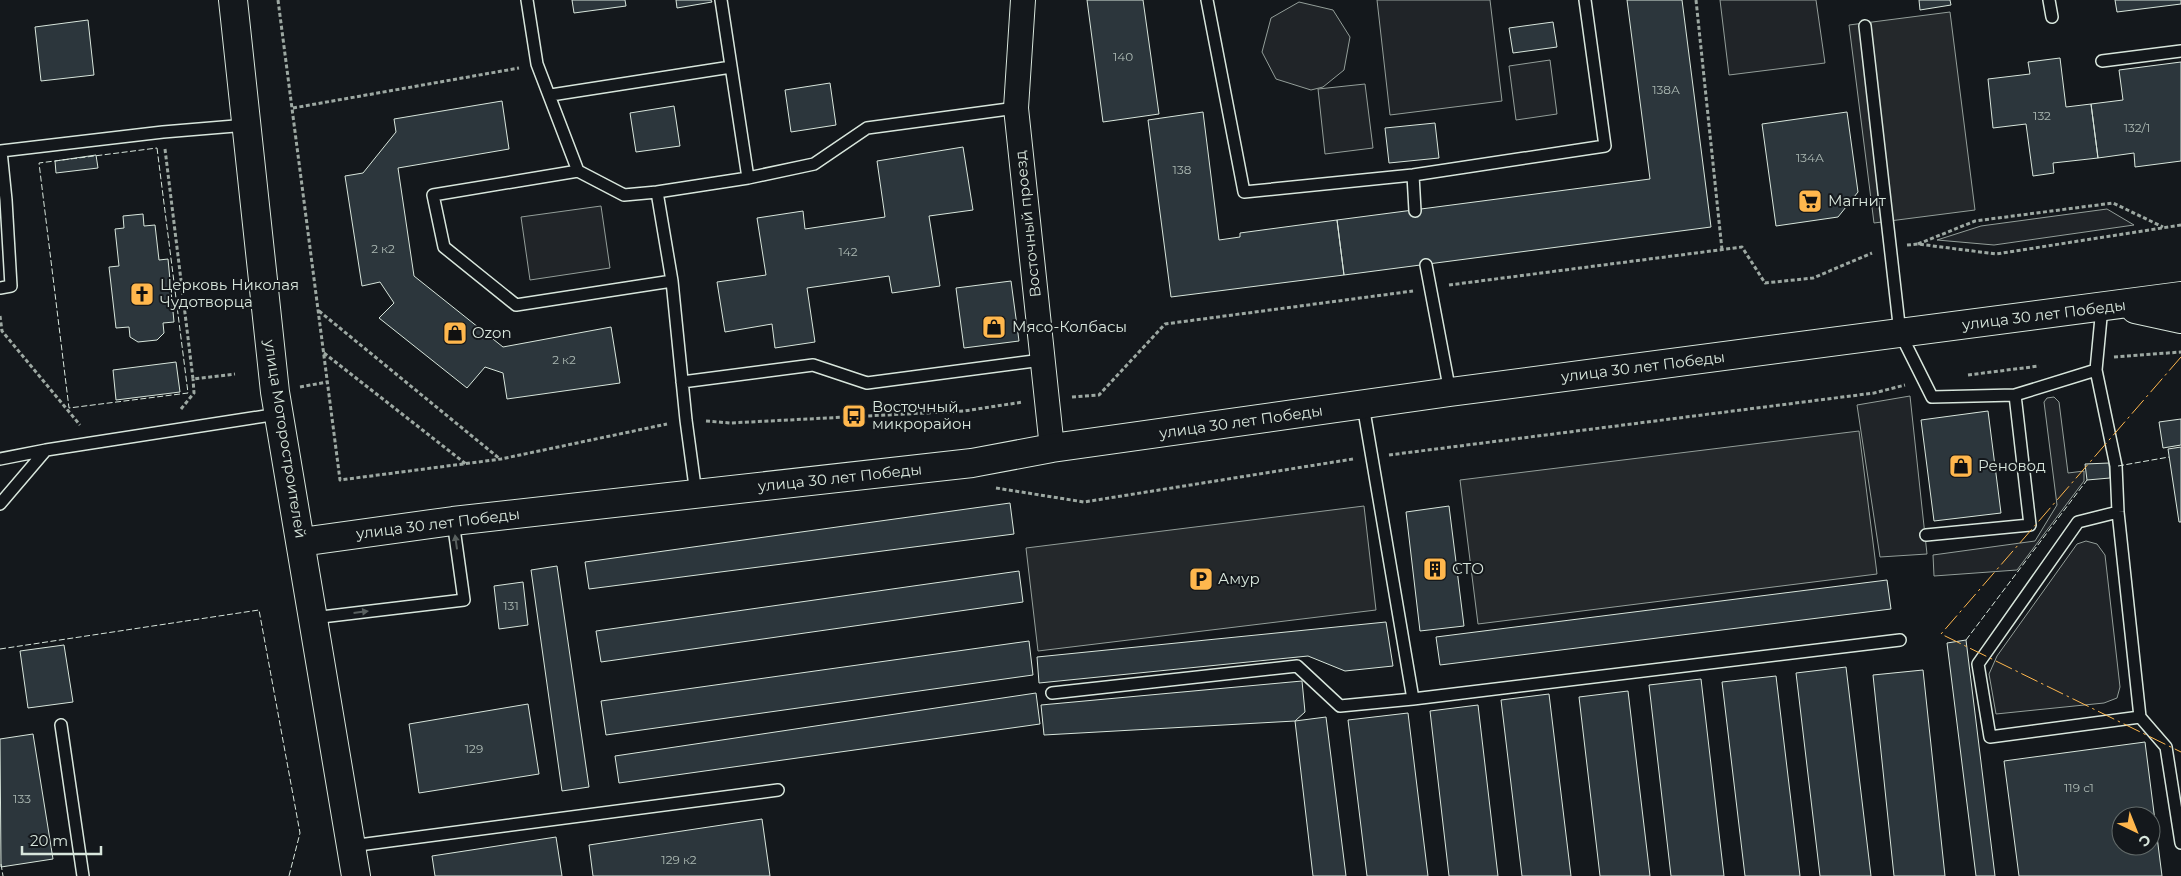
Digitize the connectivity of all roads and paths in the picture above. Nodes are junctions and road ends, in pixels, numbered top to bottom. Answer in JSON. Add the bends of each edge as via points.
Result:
{"nodes":[{"id":1,"x":233,"y":0,"type":"edge"},
{"id":2,"x":278,"y":0,"type":"edge"},
{"id":3,"x":527,"y":0,"type":"edge"},
{"id":4,"x":721,"y":0,"type":"edge"},
{"id":5,"x":1023,"y":0,"type":"edge"},
{"id":6,"x":1207,"y":0,"type":"edge"},
{"id":7,"x":1585,"y":0,"type":"edge"},
{"id":8,"x":1696,"y":0,"type":"edge"},
{"id":9,"x":2049,"y":0,"type":"edge"},
{"id":10,"x":2052,"y":17,"type":"dead end"},
{"id":11,"x":1865,"y":26,"type":"dead end"},
{"id":12,"x":2181,"y":51,"type":"edge"},
{"id":13,"x":2102,"y":61,"type":"dead end"},
{"id":14,"x":537,"y":64,"type":"junction"},
{"id":15,"x":731,"y":67,"type":"junction"},
{"id":16,"x":551,"y":96,"type":"junction"},
{"id":17,"x":293,"y":108,"type":"junction"},
{"id":18,"x":1016,"y":108,"type":"junction"},
{"id":19,"x":247,"y":125,"type":"junction"},
{"id":20,"x":163,"y":132,"type":"junction"},
{"id":21,"x":0,"y":151,"type":"edge"},
{"id":22,"x":578,"y":171,"type":"junction"},
{"id":23,"x":1414,"y":175,"type":"junction"},
{"id":24,"x":748,"y":178,"type":"junction"},
{"id":25,"x":657,"y":192,"type":"junction"},
{"id":26,"x":1415,"y":211,"type":"dead end"},
{"id":27,"x":2181,"y":225,"type":"edge"},
{"id":28,"x":2163,"y":228,"type":"junction"},
{"id":29,"x":1918,"y":244,"type":"junction"},
{"id":30,"x":1891,"y":246,"type":"junction"},
{"id":31,"x":1722,"y":250,"type":"junction"},
{"id":32,"x":1426,"y":265,"type":"dead end"},
{"id":33,"x":672,"y":281,"type":"junction"},
{"id":34,"x":0,"y":288,"type":"edge"},
{"id":35,"x":1431,"y":288,"type":"junction"},
{"id":36,"x":2181,"y":296,"type":"edge"},
{"id":37,"x":2110,"y":306,"type":"junction"},
{"id":38,"x":319,"y":310,"type":"junction"},
{"id":39,"x":0,"y":316,"type":"edge"},
{"id":40,"x":2181,"y":320,"type":"edge"},
{"id":41,"x":1900,"y":333,"type":"junction"},
{"id":42,"x":2181,"y":352,"type":"edge"},
{"id":43,"x":324,"y":353,"type":"junction"},
{"id":44,"x":1042,"y":360,"type":"junction"},
{"id":45,"x":2097,"y":364,"type":"junction"},
{"id":46,"x":2048,"y":365,"type":"dead end"},
{"id":47,"x":235,"y":374,"type":"dead end"},
{"id":48,"x":193,"y":379,"type":"junction"},
{"id":49,"x":1923,"y":381,"type":"junction"},
{"id":50,"x":682,"y":382,"type":"junction"},
{"id":51,"x":1450,"y":392,"type":"junction"},
{"id":52,"x":2016,"y":395,"type":"junction"},
{"id":53,"x":1046,"y":398,"type":"junction"},
{"id":54,"x":1363,"y":405,"type":"junction"},
{"id":55,"x":179,"y":412,"type":"dead end"},
{"id":56,"x":278,"y":414,"type":"junction"},
{"id":57,"x":686,"y":420,"type":"junction"},
{"id":58,"x":88,"y":424,"type":"dead end"},
{"id":59,"x":1052,"y":448,"type":"junction"},
{"id":60,"x":46,"y":450,"type":"junction"},
{"id":61,"x":1372,"y":457,"type":"junction"},
{"id":62,"x":0,"y":459,"type":"edge"},
{"id":63,"x":501,"y":459,"type":"junction"},
{"id":64,"x":467,"y":464,"type":"junction"},
{"id":65,"x":993,"y":487,"type":"dead end"},
{"id":66,"x":696,"y":494,"type":"junction"},
{"id":67,"x":0,"y":504,"type":"edge"},
{"id":68,"x":2118,"y":512,"type":"junction"},
{"id":69,"x":453,"y":521,"type":"junction"},
{"id":70,"x":1926,"y":534,"type":"dead end"},
{"id":71,"x":301,"y":542,"type":"junction"},
{"id":72,"x":313,"y":618,"type":"junction"},
{"id":73,"x":1900,"y":640,"type":"dead end"},
{"id":74,"x":1052,"y":693,"type":"dead end"},
{"id":75,"x":1413,"y":699,"type":"junction"},
{"id":76,"x":2140,"y":717,"type":"junction"},
{"id":77,"x":61,"y":725,"type":"dead end"},
{"id":78,"x":778,"y":790,"type":"dead end"},
{"id":79,"x":2181,"y":843,"type":"edge"},
{"id":80,"x":351,"y":846,"type":"junction"},
{"id":81,"x":83,"y":876,"type":"edge"},
{"id":82,"x":356,"y":876,"type":"edge"}],
"edges":[{"from":1,"to":19,"type":"street","name":"улица Моторостроителей"},
{"from":2,"to":17,"type":"path"},
{"from":3,"to":14,"type":"lane"},
{"from":4,"to":15,"type":"lane"},
{"from":5,"to":18,"type":"street","name":"Восточный проезд"},
{"from":6,"to":23,"type":"lane","via":[[1244,192]]},
{"from":7,"to":23,"type":"lane","via":[[1605,146]]},
{"from":8,"to":31,"type":"path"},
{"from":9,"to":10,"type":"lane"},
{"from":11,"to":30,"type":"lane"},
{"from":12,"to":13,"type":"lane"},
{"from":14,"to":16,"type":"lane"},
{"from":14,"to":17,"type":"path"},
{"from":15,"to":16,"type":"lane"},
{"from":15,"to":24,"type":"lane"},
{"from":16,"to":22,"type":"lane"},
{"from":17,"to":38,"type":"path"},
{"from":18,"to":24,"type":"lane","via":[[867,128],[814,164]]},
{"from":18,"to":44,"type":"street","name":"Восточный проезд"},
{"from":19,"to":20,"type":"lane"},
{"from":19,"to":56,"type":"street","name":"улица Моторостроителей"},
{"from":20,"to":21,"type":"lane"},
{"from":20,"to":48,"type":"path"},
{"from":21,"to":34,"type":"lane","via":[[11,286]]},
{"from":22,"to":25,"type":"lane","via":[[624,195]]},
{"from":22,"to":33,"type":"lane","via":[[433,195],[444,247],[516,305]]},
{"from":23,"to":26,"type":"lane"},
{"from":24,"to":25,"type":"lane"},
{"from":25,"to":33,"type":"lane"},
{"from":27,"to":28,"type":"path"},
{"from":28,"to":29,"type":"path","via":[[1996,254]]},
{"from":28,"to":29,"type":"path","via":[[2113,202],[1975,221]]},
{"from":29,"to":30,"type":"path"},
{"from":30,"to":31,"type":"path","via":[[1813,278],[1765,284],[1742,248]]},
{"from":30,"to":41,"type":"lane"},
{"from":31,"to":35,"type":"path"},
{"from":32,"to":35,"type":"lane"},
{"from":33,"to":50,"type":"lane"},
{"from":35,"to":51,"type":"lane"},
{"from":35,"to":53,"type":"path","via":[[1165,324],[1099,395]]},
{"from":36,"to":37,"type":"street","name":"улица 30 лет Победы"},
{"from":37,"to":40,"type":"street"},
{"from":37,"to":41,"type":"street","name":"улица 30 лет Победы"},
{"from":37,"to":45,"type":"lane"},
{"from":38,"to":43,"type":"path"},
{"from":38,"to":63,"type":"path"},
{"from":39,"to":58,"type":"path","via":[[2,331],[78,425]]},
{"from":41,"to":49,"type":"lane"},
{"from":41,"to":51,"type":"street","name":"улица 30 лет Победы"},
{"from":42,"to":45,"type":"path"},
{"from":43,"to":64,"type":"path"},
{"from":43,"to":64,"type":"path","via":[[340,480]]},
{"from":44,"to":50,"type":"lane","via":[[867,383],[813,365]]},
{"from":44,"to":53,"type":"street","name":"Восточный проезд"},
{"from":45,"to":52,"type":"lane"},
{"from":45,"to":68,"type":"lane","via":[[2116,466]]},
{"from":46,"to":49,"type":"path"},
{"from":47,"to":48,"type":"path"},
{"from":48,"to":55,"type":"path","via":[[194,393]]},
{"from":49,"to":52,"type":"lane","via":[[1932,397]]},
{"from":49,"to":61,"type":"path","via":[[1874,393]]},
{"from":50,"to":57,"type":"lane"},
{"from":51,"to":54,"type":"street","name":"улица 30 лет Победы"},
{"from":52,"to":70,"type":"lane","via":[[2030,525]]},
{"from":53,"to":57,"type":"path","via":[[964,411],[730,423]]},
{"from":53,"to":59,"type":"street","name":"Восточный проезд"},
{"from":54,"to":59,"type":"street","name":"улица 30 лет Победы"},
{"from":54,"to":61,"type":"lane"},
{"from":56,"to":60,"type":"lane"},
{"from":56,"to":71,"type":"street","name":"улица Моторостроителей"},
{"from":57,"to":63,"type":"path"},
{"from":57,"to":66,"type":"lane"},
{"from":59,"to":66,"type":"street","name":"улица 30 лет Победы","via":[[963,464]]},
{"from":60,"to":62,"type":"lane"},
{"from":60,"to":67,"type":"lane"},
{"from":61,"to":65,"type":"path","via":[[1084,502]]},
{"from":61,"to":75,"type":"lane"},
{"from":63,"to":64,"type":"path"},
{"from":66,"to":69,"type":"street","name":"улица 30 лет Победы"},
{"from":68,"to":76,"type":"lane"},
{"from":68,"to":76,"type":"lane","via":[[2078,522],[1978,664],[1990,737]]},
{"from":69,"to":71,"type":"street","name":"улица 30 лет Победы"},
{"from":72,"to":69,"type":"lane","one_way":true,"via":[[464,600]]},
{"from":71,"to":72,"type":"street","name":"улица Моторостроителей"},
{"from":72,"to":80,"type":"street","name":"улица Моторостроителей"},
{"from":73,"to":75,"type":"lane"},
{"from":74,"to":75,"type":"lane","via":[[1297,666],[1340,706]]},
{"from":76,"to":79,"type":"lane","via":[[2166,747]]},
{"from":77,"to":81,"type":"lane"},
{"from":78,"to":80,"type":"lane"},
{"from":80,"to":82,"type":"street","name":"улица Моторостроителей"}]}
